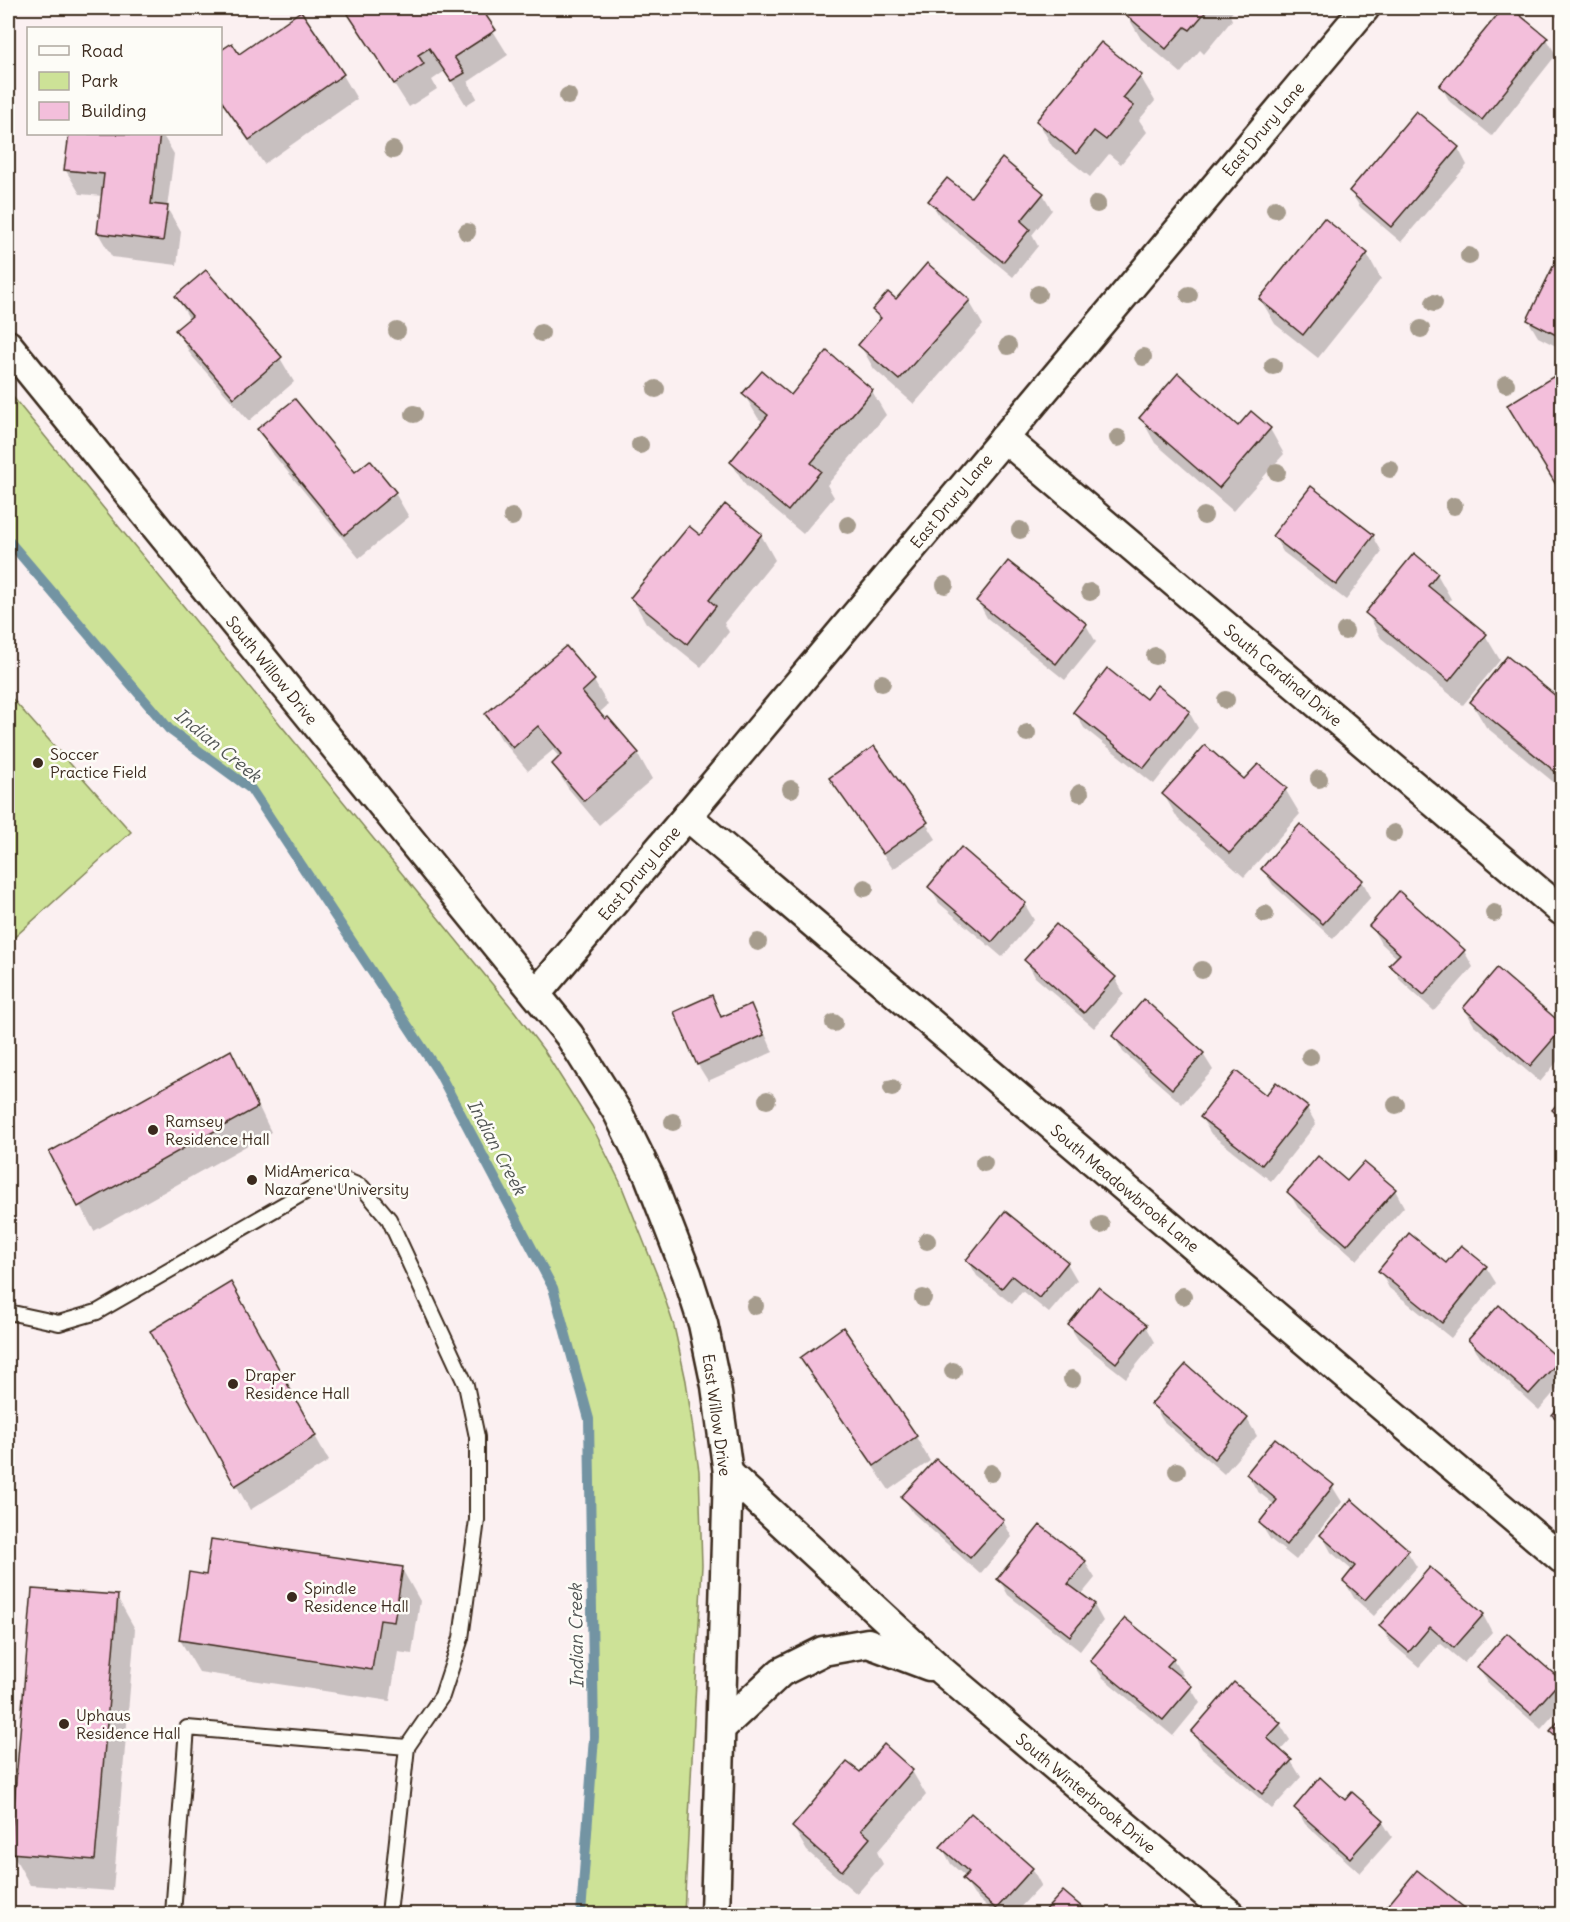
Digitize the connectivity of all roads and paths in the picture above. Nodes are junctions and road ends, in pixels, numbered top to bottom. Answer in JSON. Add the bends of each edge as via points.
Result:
{"nodes":[{"id":1,"x":1365,"y":8,"type":"edge"},
{"id":2,"x":8,"y":345,"type":"edge"},
{"id":3,"x":1004,"y":438,"type":"junction"},
{"id":4,"x":687,"y":816,"type":"junction"},
{"id":5,"x":1563,"y":911,"type":"edge"},
{"id":6,"x":536,"y":994,"type":"junction"},
{"id":7,"x":8,"y":1312,"type":"edge"},
{"id":8,"x":728,"y":1473,"type":"junction"},
{"id":9,"x":1563,"y":1559,"type":"edge"},
{"id":10,"x":942,"y":1671,"type":"junction"},
{"id":11,"x":722,"y":1728,"type":"junction"},
{"id":12,"x":407,"y":1748,"type":"junction"},
{"id":13,"x":173,"y":1914,"type":"edge"},
{"id":14,"x":388,"y":1914,"type":"edge"},
{"id":15,"x":715,"y":1914,"type":"edge"},
{"id":16,"x":1230,"y":1914,"type":"edge"}],
"edges":[{"from":1,"to":3,"type":"street","name":"East Drury Lane"},
{"from":2,"to":6,"type":"street","name":"South Willow Drive"},
{"from":3,"to":4,"type":"street","name":"East Drury Lane"},
{"from":3,"to":5,"type":"street","name":"South Cardinal Drive"},
{"from":4,"to":6,"type":"street","name":"East Drury Lane"},
{"from":4,"to":9,"type":"street","name":"South Meadowbrook Lane"},
{"from":6,"to":8,"type":"street","name":"East Willow Drive","via":[[569,1035],[612,1103],[649,1176],[703,1324]]},
{"from":7,"to":12,"type":"lane","via":[[59,1323],[97,1312],[318,1184],[345,1180],[362,1187],[389,1219],[466,1384],[477,1437],[477,1520],[461,1638],[442,1696]]},
{"from":8,"to":10,"type":"street","name":"South Winterbrook Drive"},
{"from":8,"to":11,"type":"street","name":"East Willow Drive"},
{"from":10,"to":11,"type":"street","name":"South Winterbrook Drive","via":[[868,1643],[822,1651],[782,1672]]},
{"from":10,"to":16,"type":"street","name":"South Winterbrook Drive"},
{"from":11,"to":15,"type":"street","name":"East Willow Drive"},
{"from":12,"to":13,"type":"lane","via":[[187,1728]]},
{"from":12,"to":14,"type":"lane"}]}
